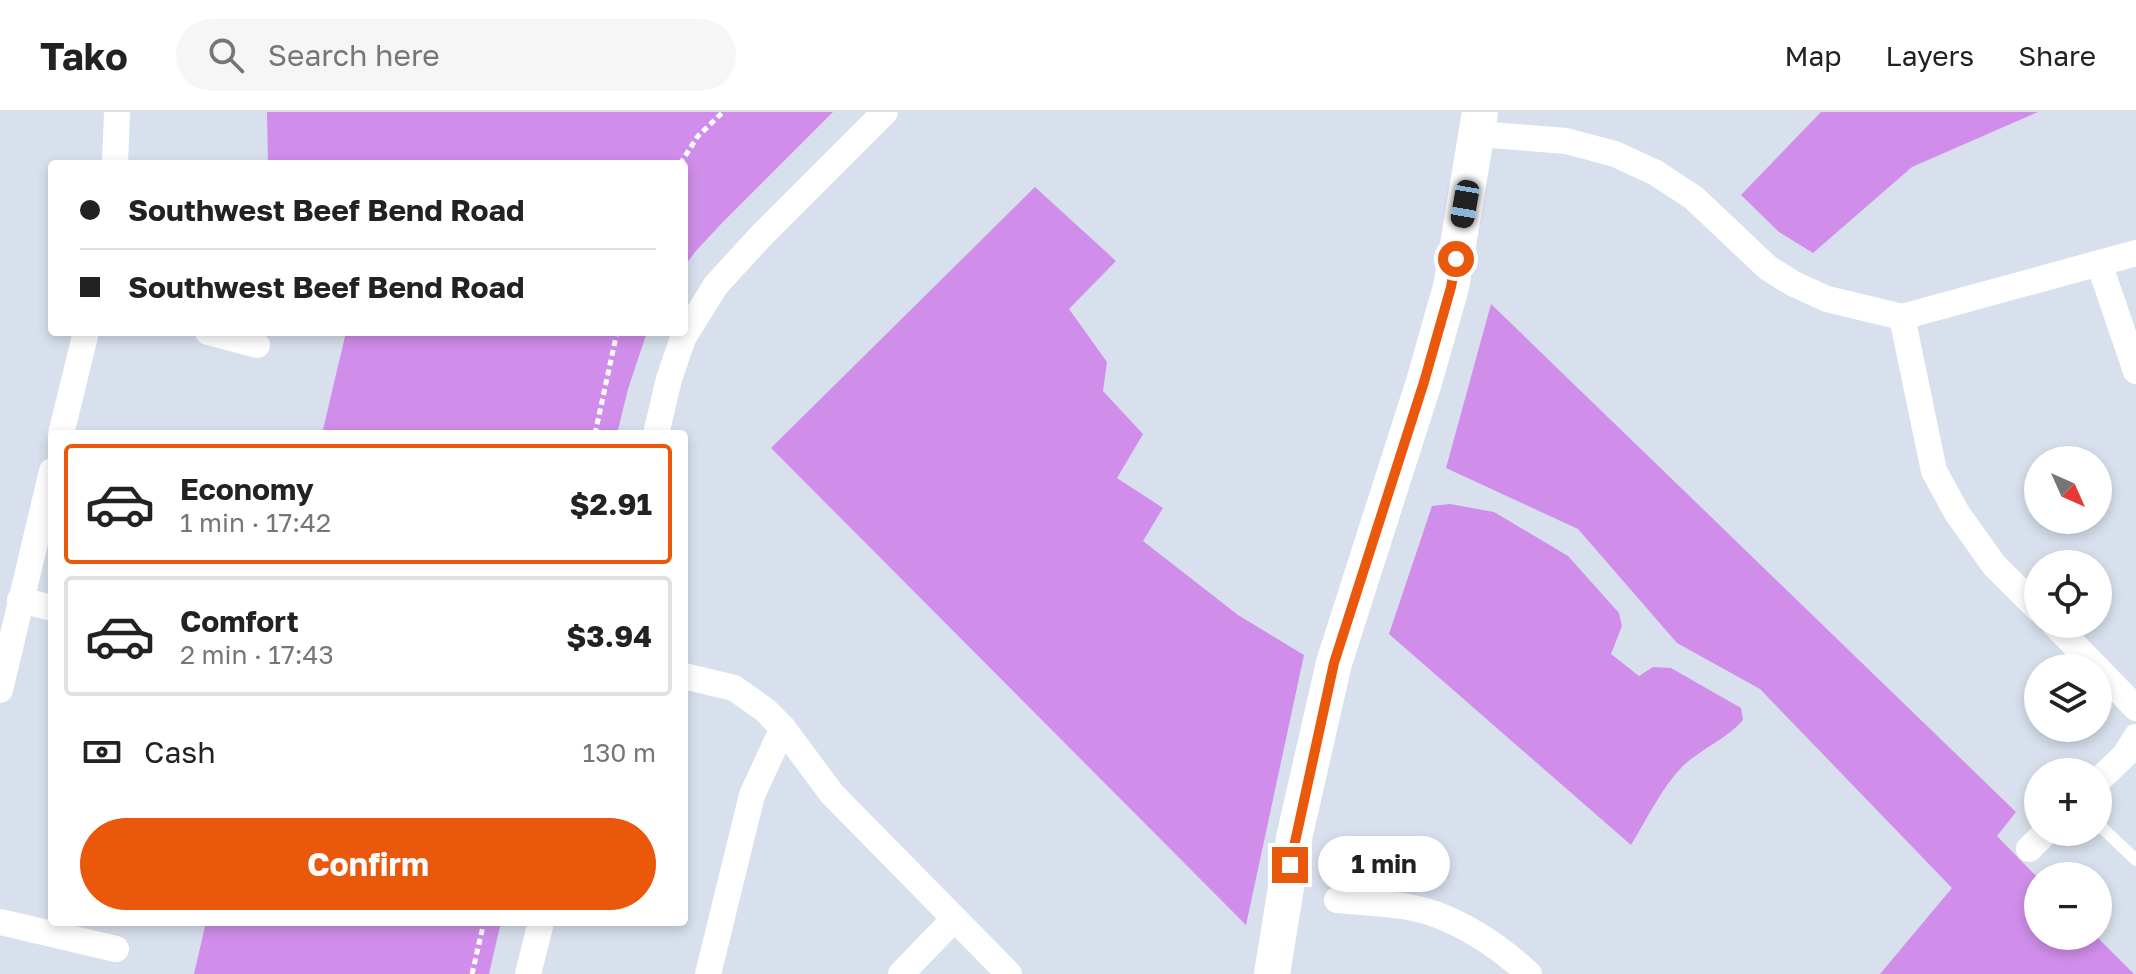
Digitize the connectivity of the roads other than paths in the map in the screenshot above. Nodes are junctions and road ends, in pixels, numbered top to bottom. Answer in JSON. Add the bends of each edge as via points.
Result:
{"nodes":[{"id":1,"x":117,"y":112,"type":"edge"},
{"id":2,"x":885,"y":112,"type":"edge"},
{"id":3,"x":1479,"y":123,"type":"edge"},
{"id":4,"x":115,"y":160,"type":"edge"},
{"id":5,"x":2136,"y":253,"type":"edge"},
{"id":6,"x":2099,"y":263,"type":"junction"},
{"id":7,"x":1902,"y":317,"type":"junction"},
{"id":8,"x":688,"y":330,"type":"edge"},
{"id":9,"x":85,"y":336,"type":"edge"},
{"id":10,"x":223,"y":336,"type":"edge"},
{"id":11,"x":684,"y":336,"type":"edge"},
{"id":12,"x":257,"y":345,"type":"dead end"},
{"id":13,"x":2136,"y":371,"type":"edge"},
{"id":14,"x":62,"y":430,"type":"edge"},
{"id":15,"x":657,"y":430,"type":"edge"},
{"id":16,"x":48,"y":487,"type":"edge"},
{"id":17,"x":2024,"y":595,"type":"edge"},
{"id":18,"x":20,"y":600,"type":"junction"},
{"id":19,"x":48,"y":607,"type":"edge"},
{"id":20,"x":2068,"y":638,"type":"edge"},
{"id":21,"x":688,"y":677,"type":"edge"},
{"id":22,"x":0,"y":690,"type":"edge"},
{"id":23,"x":2136,"y":708,"type":"edge"},
{"id":24,"x":783,"y":728,"type":"junction"},
{"id":25,"x":2136,"y":737,"type":"edge"},
{"id":26,"x":2112,"y":768,"type":"edge"},
{"id":27,"x":2112,"y":837,"type":"edge"},
{"id":28,"x":2136,"y":860,"type":"edge"},
{"id":29,"x":1337,"y":900,"type":"dead end"},
{"id":30,"x":954,"y":919,"type":"junction"},
{"id":31,"x":0,"y":922,"type":"edge"},
{"id":32,"x":540,"y":926,"type":"edge"},
{"id":33,"x":116,"y":949,"type":"dead end"},
{"id":34,"x":528,"y":974,"type":"edge"},
{"id":35,"x":708,"y":974,"type":"edge"},
{"id":36,"x":901,"y":974,"type":"edge"},
{"id":37,"x":1009,"y":974,"type":"edge"},
{"id":38,"x":1272,"y":974,"type":"edge"},
{"id":39,"x":1529,"y":974,"type":"edge"}],
"edges":[{"from":1,"to":4,"type":"street"},
{"from":2,"to":8,"type":"street","via":[[716,285]]},
{"from":3,"to":7,"type":"street","via":[[1615,154],[1694,198],[1768,268],[1794,284],[1827,299]]},
{"from":3,"to":38,"type":"main road","via":[[1451,287],[1334,663],[1294,838]]},
{"from":5,"to":6,"type":"street"},
{"from":6,"to":7,"type":"street"},
{"from":6,"to":13,"type":"street"},
{"from":7,"to":17,"type":"street","via":[[1934,471],[1994,565]]},
{"from":9,"to":14,"type":"street"},
{"from":10,"to":12,"type":"street"},
{"from":11,"to":15,"type":"street"},
{"from":16,"to":18,"type":"street"},
{"from":18,"to":19,"type":"street"},
{"from":18,"to":22,"type":"street"},
{"from":20,"to":23,"type":"street"},
{"from":21,"to":24,"type":"street","via":[[734,688]]},
{"from":24,"to":30,"type":"street","via":[[832,794]]},
{"from":24,"to":35,"type":"street","via":[[752,795]]},
{"from":25,"to":26,"type":"street"},
{"from":27,"to":28,"type":"lane"},
{"from":29,"to":39,"type":"street","via":[[1434,914],[1472,931]]},
{"from":30,"to":36,"type":"street"},
{"from":30,"to":37,"type":"street"},
{"from":31,"to":33,"type":"street"},
{"from":32,"to":34,"type":"street"}]}
